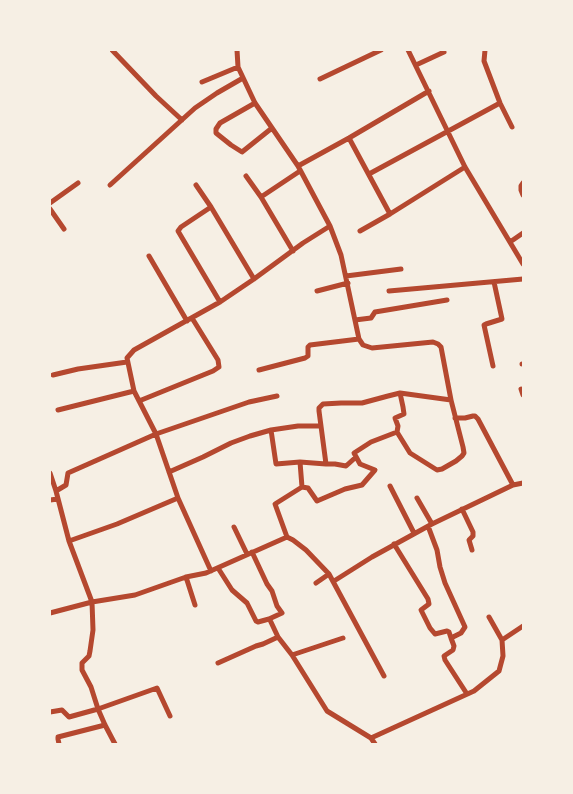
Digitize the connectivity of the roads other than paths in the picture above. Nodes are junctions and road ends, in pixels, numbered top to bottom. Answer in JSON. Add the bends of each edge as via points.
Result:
{"nodes":[{"id":1,"x":112,"y":50,"type":"edge"},
{"id":2,"x":237,"y":50,"type":"edge"},
{"id":3,"x":381,"y":50,"type":"edge"},
{"id":4,"x":408,"y":50,"type":"edge"},
{"id":5,"x":485,"y":50,"type":"edge"},
{"id":6,"x":444,"y":52,"type":"dead end"},
{"id":7,"x":416,"y":65,"type":"junction"},
{"id":8,"x":238,"y":67,"type":"junction"},
{"id":9,"x":243,"y":78,"type":"junction"},
{"id":10,"x":320,"y":80,"type":"dead end"},
{"id":11,"x":202,"y":82,"type":"dead end"},
{"id":12,"x":429,"y":90,"type":"junction"},
{"id":13,"x":255,"y":103,"type":"junction"},
{"id":14,"x":500,"y":103,"type":"junction"},
{"id":15,"x":182,"y":120,"type":"junction"},
{"id":16,"x":512,"y":127,"type":"dead end"},
{"id":17,"x":272,"y":128,"type":"junction"},
{"id":18,"x":448,"y":131,"type":"junction"},
{"id":19,"x":348,"y":138,"type":"junction"},
{"id":20,"x":465,"y":166,"type":"junction"},
{"id":21,"x":299,"y":169,"type":"junction"},
{"id":22,"x":369,"y":174,"type":"junction"},
{"id":23,"x":246,"y":176,"type":"dead end"},
{"id":24,"x":78,"y":182,"type":"dead end"},
{"id":25,"x":523,"y":183,"type":"edge"},
{"id":26,"x":196,"y":185,"type":"dead end"},
{"id":27,"x":110,"y":186,"type":"dead end"},
{"id":28,"x":523,"y":195,"type":"edge"},
{"id":29,"x":261,"y":197,"type":"junction"},
{"id":30,"x":50,"y":203,"type":"edge"},
{"id":31,"x":211,"y":207,"type":"junction"},
{"id":32,"x":50,"y":209,"type":"edge"},
{"id":33,"x":390,"y":214,"type":"junction"},
{"id":34,"x":330,"y":226,"type":"junction"},
{"id":35,"x":64,"y":229,"type":"dead end"},
{"id":36,"x":360,"y":231,"type":"dead end"},
{"id":37,"x":523,"y":233,"type":"edge"},
{"id":38,"x":510,"y":242,"type":"junction"},
{"id":39,"x":293,"y":251,"type":"junction"},
{"id":40,"x":149,"y":256,"type":"dead end"},
{"id":41,"x":523,"y":264,"type":"edge"},
{"id":42,"x":401,"y":269,"type":"dead end"},
{"id":43,"x":346,"y":276,"type":"junction"},
{"id":44,"x":254,"y":279,"type":"junction"},
{"id":45,"x":523,"y":279,"type":"edge"},
{"id":46,"x":494,"y":282,"type":"junction"},
{"id":47,"x":348,"y":283,"type":"junction"},
{"id":48,"x":317,"y":291,"type":"dead end"},
{"id":49,"x":388,"y":292,"type":"dead end"},
{"id":50,"x":447,"y":300,"type":"dead end"},
{"id":51,"x":220,"y":302,"type":"junction"},
{"id":52,"x":192,"y":318,"type":"junction"},
{"id":53,"x":355,"y":320,"type":"junction"},
{"id":54,"x":187,"y":322,"type":"junction"},
{"id":55,"x":359,"y":339,"type":"junction"},
{"id":56,"x":128,"y":362,"type":"junction"},
{"id":57,"x":493,"y":366,"type":"dead end"},
{"id":58,"x":258,"y":370,"type":"dead end"},
{"id":59,"x":53,"y":375,"type":"dead end"},
{"id":60,"x":521,"y":389,"type":"dead end"},
{"id":61,"x":134,"y":391,"type":"junction"},
{"id":62,"x":400,"y":393,"type":"junction"},
{"id":63,"x":277,"y":396,"type":"dead end"},
{"id":64,"x":523,"y":396,"type":"edge"},
{"id":65,"x":451,"y":400,"type":"junction"},
{"id":66,"x":139,"y":401,"type":"junction"},
{"id":67,"x":58,"y":410,"type":"dead end"},
{"id":68,"x":455,"y":418,"type":"junction"},
{"id":69,"x":321,"y":426,"type":"junction"},
{"id":70,"x":271,"y":430,"type":"junction"},
{"id":71,"x":397,"y":432,"type":"junction"},
{"id":72,"x":156,"y":434,"type":"junction"},
{"id":73,"x":356,"y":457,"type":"junction"},
{"id":74,"x":300,"y":462,"type":"junction"},
{"id":75,"x":326,"y":464,"type":"junction"},
{"id":76,"x":169,"y":472,"type":"junction"},
{"id":77,"x":50,"y":473,"type":"edge"},
{"id":78,"x":523,"y":483,"type":"edge"},
{"id":79,"x":513,"y":485,"type":"junction"},
{"id":80,"x":390,"y":486,"type":"dead end"},
{"id":81,"x":302,"y":487,"type":"junction"},
{"id":82,"x":56,"y":491,"type":"junction"},
{"id":83,"x":178,"y":498,"type":"junction"},
{"id":84,"x":417,"y":498,"type":"dead end"},
{"id":85,"x":58,"y":499,"type":"junction"},
{"id":86,"x":50,"y":500,"type":"edge"},
{"id":87,"x":462,"y":509,"type":"junction"},
{"id":88,"x":430,"y":525,"type":"junction"},
{"id":89,"x":234,"y":527,"type":"dead end"},
{"id":90,"x":414,"y":533,"type":"junction"},
{"id":91,"x":287,"y":537,"type":"junction"},
{"id":92,"x":69,"y":542,"type":"junction"},
{"id":93,"x":394,"y":544,"type":"junction"},
{"id":94,"x":472,"y":550,"type":"dead end"},
{"id":95,"x":249,"y":553,"type":"junction"},
{"id":96,"x":218,"y":568,"type":"junction"},
{"id":97,"x":211,"y":571,"type":"junction"},
{"id":98,"x":329,"y":574,"type":"junction"},
{"id":99,"x":186,"y":577,"type":"junction"},
{"id":100,"x":334,"y":581,"type":"junction"},
{"id":101,"x":316,"y":583,"type":"dead end"},
{"id":102,"x":92,"y":602,"type":"junction"},
{"id":103,"x":195,"y":606,"type":"dead end"},
{"id":104,"x":50,"y":613,"type":"edge"},
{"id":105,"x":489,"y":617,"type":"dead end"},
{"id":106,"x":268,"y":619,"type":"junction"},
{"id":107,"x":523,"y":626,"type":"edge"},
{"id":108,"x":278,"y":636,"type":"junction"},
{"id":109,"x":343,"y":638,"type":"dead end"},
{"id":110,"x":452,"y":638,"type":"junction"},
{"id":111,"x":502,"y":640,"type":"junction"},
{"id":112,"x":292,"y":655,"type":"junction"},
{"id":113,"x":218,"y":664,"type":"dead end"},
{"id":114,"x":384,"y":676,"type":"dead end"},
{"id":115,"x":467,"y":694,"type":"junction"},
{"id":116,"x":98,"y":709,"type":"junction"},
{"id":117,"x":50,"y":712,"type":"edge"},
{"id":118,"x":170,"y":716,"type":"dead end"},
{"id":119,"x":105,"y":725,"type":"junction"},
{"id":120,"x":371,"y":738,"type":"junction"},
{"id":121,"x":59,"y":744,"type":"edge"},
{"id":122,"x":115,"y":744,"type":"edge"},
{"id":123,"x":375,"y":744,"type":"edge"}],
"edges":[{"from":1,"to":15,"type":"street"},
{"from":2,"to":8,"type":"street"},
{"from":3,"to":10,"type":"street"},
{"from":4,"to":7,"type":"street"},
{"from":5,"to":14,"type":"street","via":[[484,59]]},
{"from":6,"to":7,"type":"street"},
{"from":7,"to":12,"type":"street"},
{"from":8,"to":9,"type":"street"},
{"from":8,"to":11,"type":"street"},
{"from":9,"to":13,"type":"street"},
{"from":9,"to":15,"type":"street"},
{"from":12,"to":18,"type":"street"},
{"from":12,"to":19,"type":"street"},
{"from":13,"to":17,"type":"street"},
{"from":13,"to":17,"type":"street","via":[[220,124],[216,133],[242,152]]},
{"from":14,"to":16,"type":"street"},
{"from":14,"to":18,"type":"street"},
{"from":15,"to":27,"type":"street"},
{"from":17,"to":21,"type":"street"},
{"from":18,"to":20,"type":"street"},
{"from":18,"to":22,"type":"street"},
{"from":19,"to":21,"type":"street"},
{"from":19,"to":22,"type":"street"},
{"from":20,"to":33,"type":"street"},
{"from":20,"to":38,"type":"street"},
{"from":21,"to":29,"type":"street"},
{"from":21,"to":34,"type":"street"},
{"from":22,"to":33,"type":"street"},
{"from":23,"to":29,"type":"street"},
{"from":24,"to":30,"type":"street"},
{"from":25,"to":28,"type":"street"},
{"from":26,"to":31,"type":"street"},
{"from":29,"to":39,"type":"street"},
{"from":31,"to":44,"type":"street"},
{"from":31,"to":51,"type":"street","via":[[178,230]]},
{"from":32,"to":35,"type":"street"},
{"from":33,"to":36,"type":"street"},
{"from":34,"to":39,"type":"street"},
{"from":34,"to":43,"type":"street"},
{"from":37,"to":38,"type":"street"},
{"from":38,"to":41,"type":"street"},
{"from":39,"to":44,"type":"street"},
{"from":40,"to":54,"type":"street"},
{"from":42,"to":43,"type":"street"},
{"from":43,"to":47,"type":"street"},
{"from":44,"to":51,"type":"street"},
{"from":45,"to":46,"type":"street"},
{"from":46,"to":49,"type":"street"},
{"from":46,"to":57,"type":"street","via":[[502,319],[484,325]]},
{"from":47,"to":48,"type":"street"},
{"from":47,"to":53,"type":"street"},
{"from":50,"to":53,"type":"street","via":[[374,312],[371,318]]},
{"from":51,"to":52,"type":"street"},
{"from":52,"to":54,"type":"street"},
{"from":52,"to":66,"type":"street","via":[[218,360],[219,367]]},
{"from":53,"to":55,"type":"street"},
{"from":54,"to":56,"type":"street","via":[[134,350],[127,358]]},
{"from":55,"to":58,"type":"street","via":[[310,345],[305,358]]},
{"from":55,"to":65,"type":"street","via":[[363,345],[372,348],[438,344]]},
{"from":56,"to":59,"type":"street"},
{"from":56,"to":61,"type":"street"},
{"from":60,"to":64,"type":"street"},
{"from":61,"to":66,"type":"street"},
{"from":61,"to":67,"type":"street"},
{"from":62,"to":65,"type":"street"},
{"from":62,"to":69,"type":"street","via":[[362,403],[324,404],[319,409]]},
{"from":62,"to":71,"type":"street","via":[[404,414],[395,418]]},
{"from":63,"to":72,"type":"street","via":[[249,402]]},
{"from":65,"to":68,"type":"street"},
{"from":66,"to":72,"type":"street"},
{"from":68,"to":71,"type":"street","via":[[464,452],[442,469],[437,470],[410,453]]},
{"from":68,"to":79,"type":"street","via":[[475,416],[478,419]]},
{"from":69,"to":70,"type":"street"},
{"from":69,"to":75,"type":"street"},
{"from":70,"to":74,"type":"street","via":[[276,464]]},
{"from":70,"to":76,"type":"street","via":[[231,443]]},
{"from":71,"to":73,"type":"street","via":[[371,442],[354,453]]},
{"from":72,"to":76,"type":"street"},
{"from":72,"to":82,"type":"street","via":[[68,474],[66,485]]},
{"from":73,"to":75,"type":"street","via":[[346,466]]},
{"from":73,"to":81,"type":"street","via":[[360,464],[375,470],[362,485],[317,500],[308,488]]},
{"from":74,"to":75,"type":"street"},
{"from":74,"to":81,"type":"street"},
{"from":76,"to":83,"type":"street"},
{"from":77,"to":82,"type":"street"},
{"from":78,"to":79,"type":"street"},
{"from":79,"to":87,"type":"street"},
{"from":80,"to":90,"type":"street"},
{"from":81,"to":91,"type":"street","via":[[275,504]]},
{"from":82,"to":85,"type":"street"},
{"from":83,"to":92,"type":"street"},
{"from":83,"to":97,"type":"street"},
{"from":84,"to":88,"type":"street"},
{"from":85,"to":86,"type":"street"},
{"from":85,"to":92,"type":"street"},
{"from":87,"to":88,"type":"street"},
{"from":87,"to":94,"type":"street","via":[[473,532],[469,540]]},
{"from":88,"to":90,"type":"street"},
{"from":88,"to":110,"type":"street","via":[[445,584],[465,627]]},
{"from":89,"to":95,"type":"street"},
{"from":90,"to":93,"type":"street"},
{"from":91,"to":95,"type":"street"},
{"from":91,"to":98,"type":"street","via":[[306,550]]},
{"from":92,"to":102,"type":"street"},
{"from":93,"to":100,"type":"street"},
{"from":93,"to":110,"type":"street","via":[[428,599],[429,604],[422,610],[430,628],[435,634],[447,631]]},
{"from":95,"to":96,"type":"street"},
{"from":95,"to":106,"type":"street","via":[[282,613]]},
{"from":96,"to":97,"type":"street"},
{"from":96,"to":106,"type":"street","via":[[232,590],[247,603],[256,621]]},
{"from":97,"to":99,"type":"street"},
{"from":98,"to":100,"type":"street"},
{"from":98,"to":101,"type":"street"},
{"from":99,"to":102,"type":"street","via":[[135,595]]},
{"from":99,"to":103,"type":"street"},
{"from":100,"to":114,"type":"street"},
{"from":102,"to":104,"type":"street"},
{"from":102,"to":116,"type":"street","via":[[90,651],[82,663],[82,670]]},
{"from":105,"to":111,"type":"street"},
{"from":106,"to":108,"type":"street"},
{"from":107,"to":111,"type":"street"},
{"from":108,"to":112,"type":"street"},
{"from":108,"to":113,"type":"street"},
{"from":109,"to":112,"type":"street"},
{"from":110,"to":115,"type":"street","via":[[453,650],[444,656],[445,660]]},
{"from":111,"to":115,"type":"street","via":[[503,656],[499,671]]},
{"from":112,"to":120,"type":"street","via":[[327,711]]},
{"from":115,"to":120,"type":"street"},
{"from":116,"to":117,"type":"street","via":[[70,717],[62,710]]},
{"from":116,"to":118,"type":"street","via":[[157,688]]},
{"from":116,"to":119,"type":"street"},
{"from":119,"to":121,"type":"street","via":[[58,737]]},
{"from":119,"to":122,"type":"street"},
{"from":120,"to":123,"type":"street"}]}
